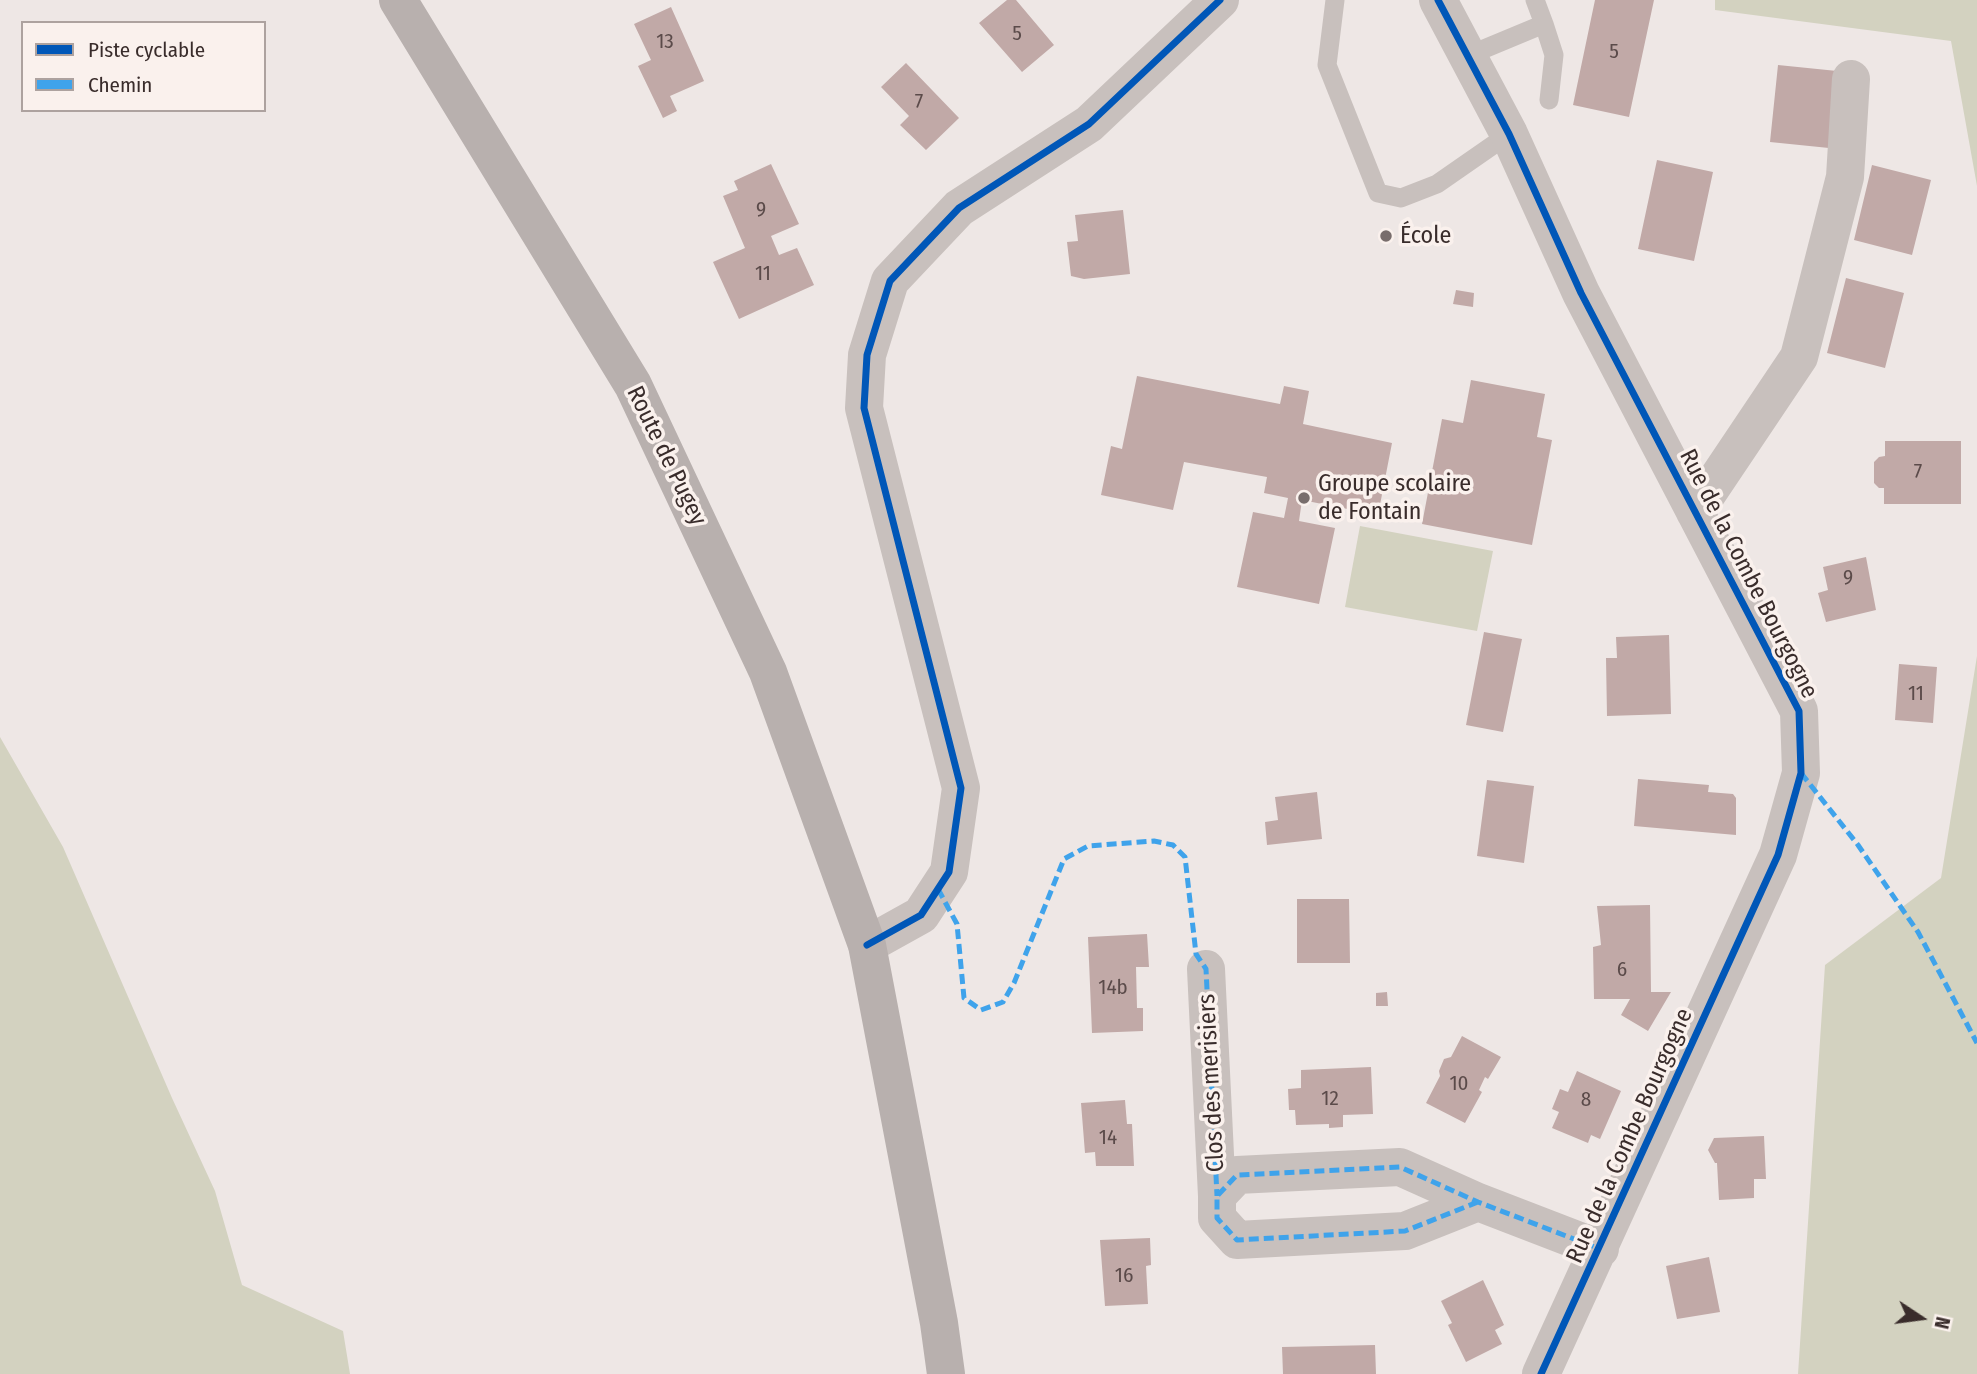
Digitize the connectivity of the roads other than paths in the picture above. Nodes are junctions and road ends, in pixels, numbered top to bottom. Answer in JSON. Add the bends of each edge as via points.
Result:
{"nodes":[{"id":1,"x":398,"y":0,"type":"edge"},
{"id":2,"x":1220,"y":0,"type":"edge"},
{"id":3,"x":1335,"y":0,"type":"edge"},
{"id":4,"x":1438,"y":0,"type":"edge"},
{"id":5,"x":1535,"y":0,"type":"edge"},
{"id":6,"x":1545,"y":24,"type":"junction"},
{"id":7,"x":1467,"y":56,"type":"junction"},
{"id":8,"x":1851,"y":79,"type":"dead end"},
{"id":9,"x":1549,"y":100,"type":"dead end"},
{"id":10,"x":1509,"y":134,"type":"junction"},
{"id":11,"x":1695,"y":512,"type":"junction"},
{"id":12,"x":867,"y":945,"type":"junction"},
{"id":13,"x":1206,"y":969,"type":"dead end"},
{"id":14,"x":1217,"y":1196,"type":"junction"},
{"id":15,"x":1478,"y":1202,"type":"junction"},
{"id":16,"x":1600,"y":1250,"type":"junction"},
{"id":17,"x":946,"y":1374,"type":"edge"},
{"id":18,"x":1541,"y":1374,"type":"edge"}],
"edges":[{"from":1,"to":12,"type":"main road","name":"Route de Pugey","via":[[633,385],[768,672]]},
{"from":2,"to":12,"type":"street","via":[[1089,124],[960,208],[890,281],[867,355],[864,408],[961,788],[949,872],[920,915]]},
{"from":3,"to":10,"type":"lane","via":[[1327,65],[1378,193],[1401,198],[1437,184]]},
{"from":4,"to":7,"type":"street","name":"Rue de la Combe Bourgogne"},
{"from":5,"to":6,"type":"lane"},
{"from":6,"to":7,"type":"lane"},
{"from":6,"to":9,"type":"lane","via":[[1554,55]]},
{"from":7,"to":10,"type":"street","name":"Rue de la Combe Bourgogne"},
{"from":8,"to":11,"type":"street","via":[[1845,177],[1798,357]]},
{"from":10,"to":11,"type":"street","name":"Rue de la Combe Bourgogne","via":[[1581,293]]},
{"from":11,"to":16,"type":"street","name":"Rue de la Combe Bourgogne","via":[[1799,711],[1801,774],[1778,855]]},
{"from":12,"to":17,"type":"main road","name":"Route de Pugey"},
{"from":13,"to":14,"type":"street","name":"Clos des merisiers"},
{"from":14,"to":15,"type":"street","name":"Clos des merisiers","via":[[1237,1175],[1400,1167]]},
{"from":14,"to":15,"type":"street","name":"Clos des merisiers","via":[[1217,1218],[1237,1240],[1405,1231]]},
{"from":15,"to":16,"type":"street","name":"Clos des merisiers"},
{"from":16,"to":18,"type":"street","name":"Rue de la Combe Bourgogne"}]}
